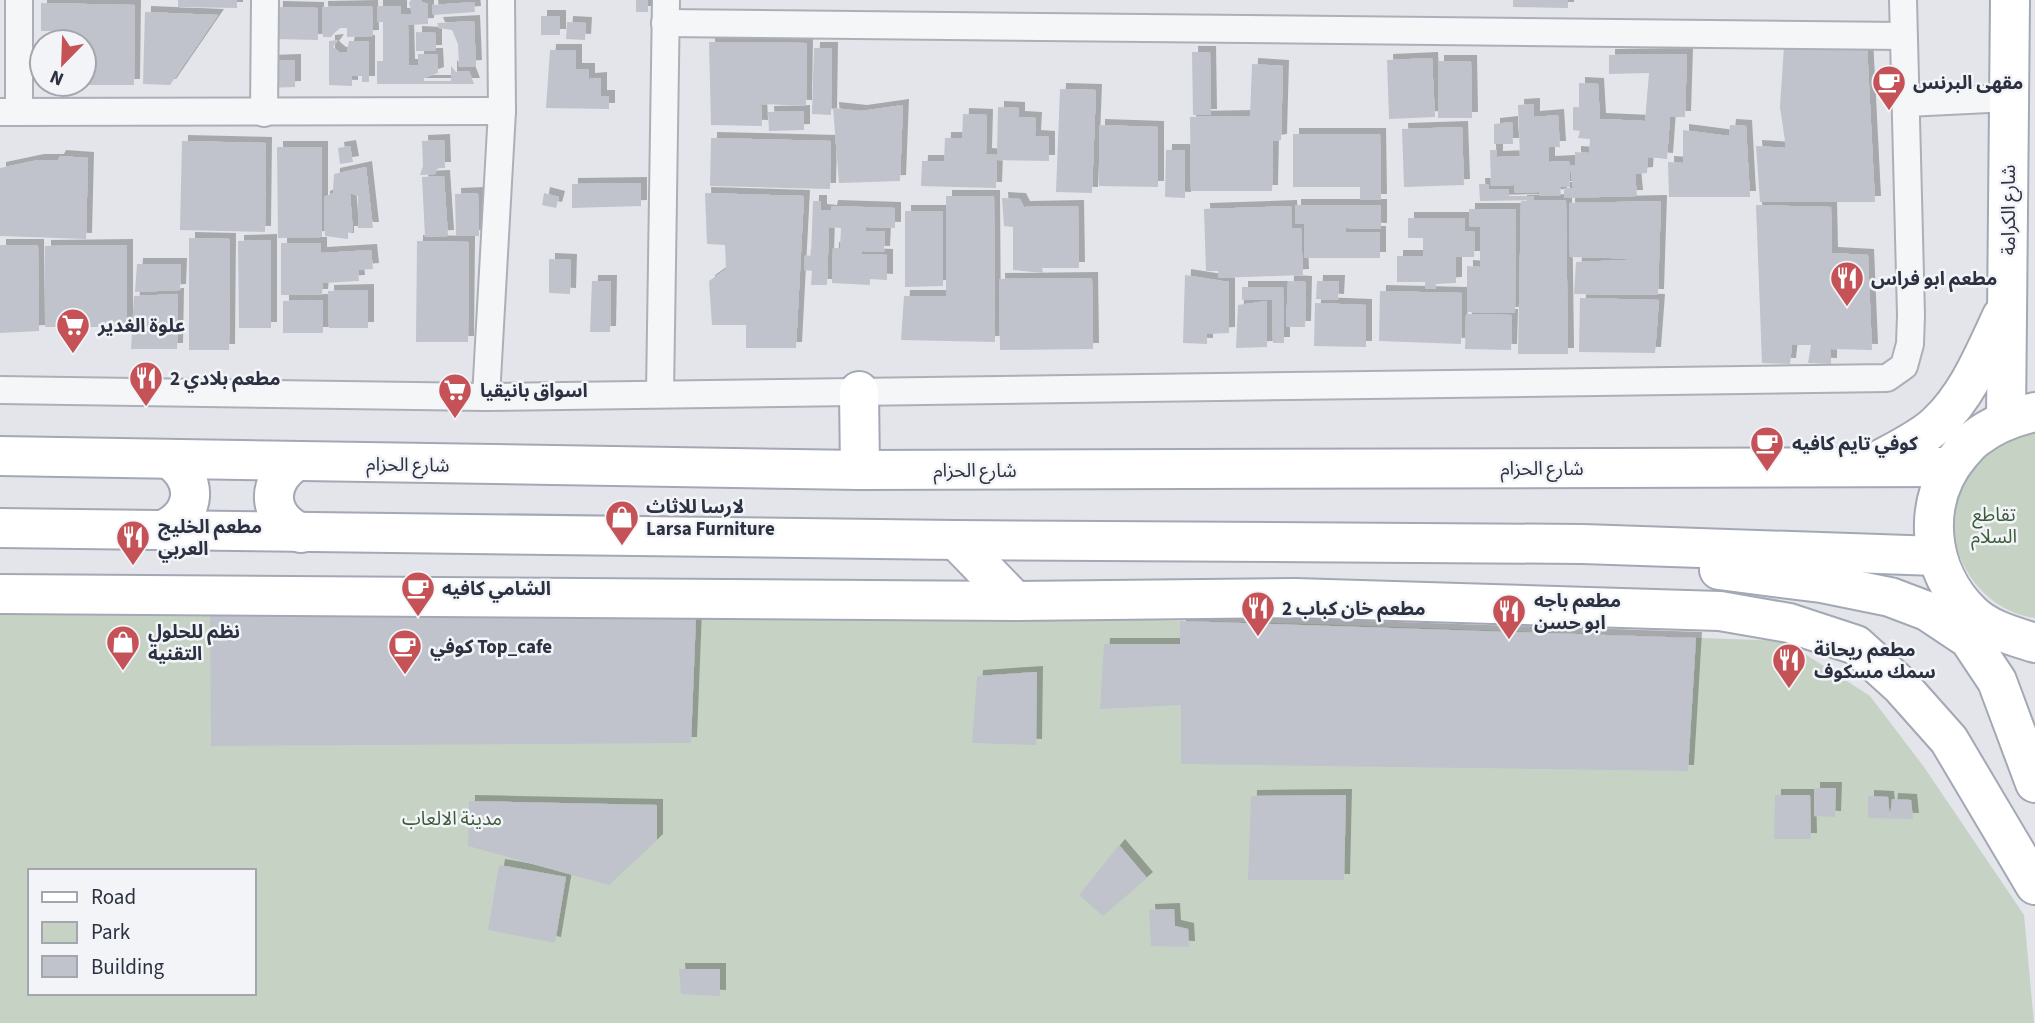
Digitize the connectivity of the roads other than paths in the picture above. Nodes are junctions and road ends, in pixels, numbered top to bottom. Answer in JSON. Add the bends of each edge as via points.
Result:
{"nodes":[{"id":1,"x":19,"y":0,"type":"edge"},
{"id":2,"x":265,"y":0,"type":"edge"},
{"id":3,"x":501,"y":0,"type":"edge"},
{"id":4,"x":1903,"y":0,"type":"edge"},
{"id":5,"x":2010,"y":0,"type":"edge"},
{"id":6,"x":665,"y":11,"type":"edge"},
{"id":7,"x":1903,"y":36,"type":"junction"},
{"id":8,"x":2009,"y":97,"type":"junction"},
{"id":9,"x":1907,"y":103,"type":"junction"},
{"id":10,"x":502,"y":111,"type":"junction"},
{"id":11,"x":10,"y":112,"type":"edge"},
{"id":12,"x":264,"y":113,"type":"junction"},
{"id":13,"x":2007,"y":305,"type":"junction"},
{"id":14,"x":0,"y":390,"type":"edge"},
{"id":15,"x":859,"y":391,"type":"junction"},
{"id":16,"x":660,"y":394,"type":"junction"},
{"id":17,"x":486,"y":397,"type":"junction"},
{"id":18,"x":2020,"y":416,"type":"edge"},
{"id":19,"x":0,"y":456,"type":"edge"},
{"id":20,"x":169,"y":459,"type":"junction"},
{"id":21,"x":295,"y":462,"type":"junction"},
{"id":22,"x":1950,"y":467,"type":"junction"},
{"id":23,"x":1866,"y":468,"type":"junction"},
{"id":24,"x":860,"y":470,"type":"junction"},
{"id":25,"x":0,"y":528,"type":"edge"},
{"id":26,"x":163,"y":530,"type":"junction"},
{"id":27,"x":300,"y":533,"type":"junction"},
{"id":28,"x":956,"y":540,"type":"junction"},
{"id":29,"x":1583,"y":544,"type":"junction"},
{"id":30,"x":1937,"y":556,"type":"junction"},
{"id":31,"x":0,"y":594,"type":"edge"},
{"id":32,"x":1014,"y":601,"type":"junction"},
{"id":33,"x":2035,"y":643,"type":"edge"},
{"id":34,"x":2035,"y":783,"type":"edge"},
{"id":35,"x":2035,"y":885,"type":"edge"}],
"edges":[{"from":1,"to":11,"type":"street"},
{"from":2,"to":12,"type":"street"},
{"from":3,"to":10,"type":"street"},
{"from":4,"to":7,"type":"street"},
{"from":5,"to":8,"type":"main road","name":"شارع الكرامة"},
{"from":6,"to":7,"type":"street"},
{"from":6,"to":16,"type":"street"},
{"from":7,"to":9,"type":"street"},
{"from":8,"to":9,"type":"street"},
{"from":8,"to":13,"type":"main road","name":"شارع الكرامة"},
{"from":9,"to":15,"type":"street","via":[[1910,344],[1904,366],[1887,378]]},
{"from":10,"to":12,"type":"street"},
{"from":10,"to":17,"type":"street"},
{"from":11,"to":12,"type":"street"},
{"from":13,"to":18,"type":"main road","name":"شارع الكرامة"},
{"from":13,"to":23,"type":"main road","via":[[1954,406],[1935,426]]},
{"from":14,"to":17,"type":"street"},
{"from":15,"to":16,"type":"street"},
{"from":15,"to":24,"type":"main road"},
{"from":16,"to":17,"type":"street"},
{"from":18,"to":22,"type":"main road","via":[[1974,439]]},
{"from":19,"to":20,"type":"main road","name":"شارع الحزام"},
{"from":20,"to":21,"type":"main road","name":"شارع الحزام"},
{"from":20,"to":26,"type":"main road","via":[[186,474],[190,496],[181,517]]},
{"from":21,"to":24,"type":"main road","name":"شارع الحزام"},
{"from":21,"to":27,"type":"main road","via":[[279,477],[274,499],[282,520]]},
{"from":22,"to":23,"type":"main road","name":"شارع الحزام"},
{"from":22,"to":30,"type":"main road","via":[[1937,495],[1933,525]]},
{"from":23,"to":24,"type":"main road","name":"شارع الحزام"},
{"from":25,"to":26,"type":"main road"},
{"from":26,"to":27,"type":"main road"},
{"from":27,"to":28,"type":"main road"},
{"from":28,"to":29,"type":"main road"},
{"from":28,"to":32,"type":"main road"},
{"from":29,"to":30,"type":"main road"},
{"from":29,"to":34,"type":"main road","via":[[1722,571],[1821,583],[1890,597],[1927,611],[1969,639],[1997,681]]},
{"from":30,"to":33,"type":"main road","via":[[1950,588],[1973,615],[2003,634]]},
{"from":31,"to":32,"type":"main road"},
{"from":32,"to":35,"type":"main road","via":[[1295,598],[1720,611],[1789,624],[1856,645],[1901,686],[1949,740]]}]}
